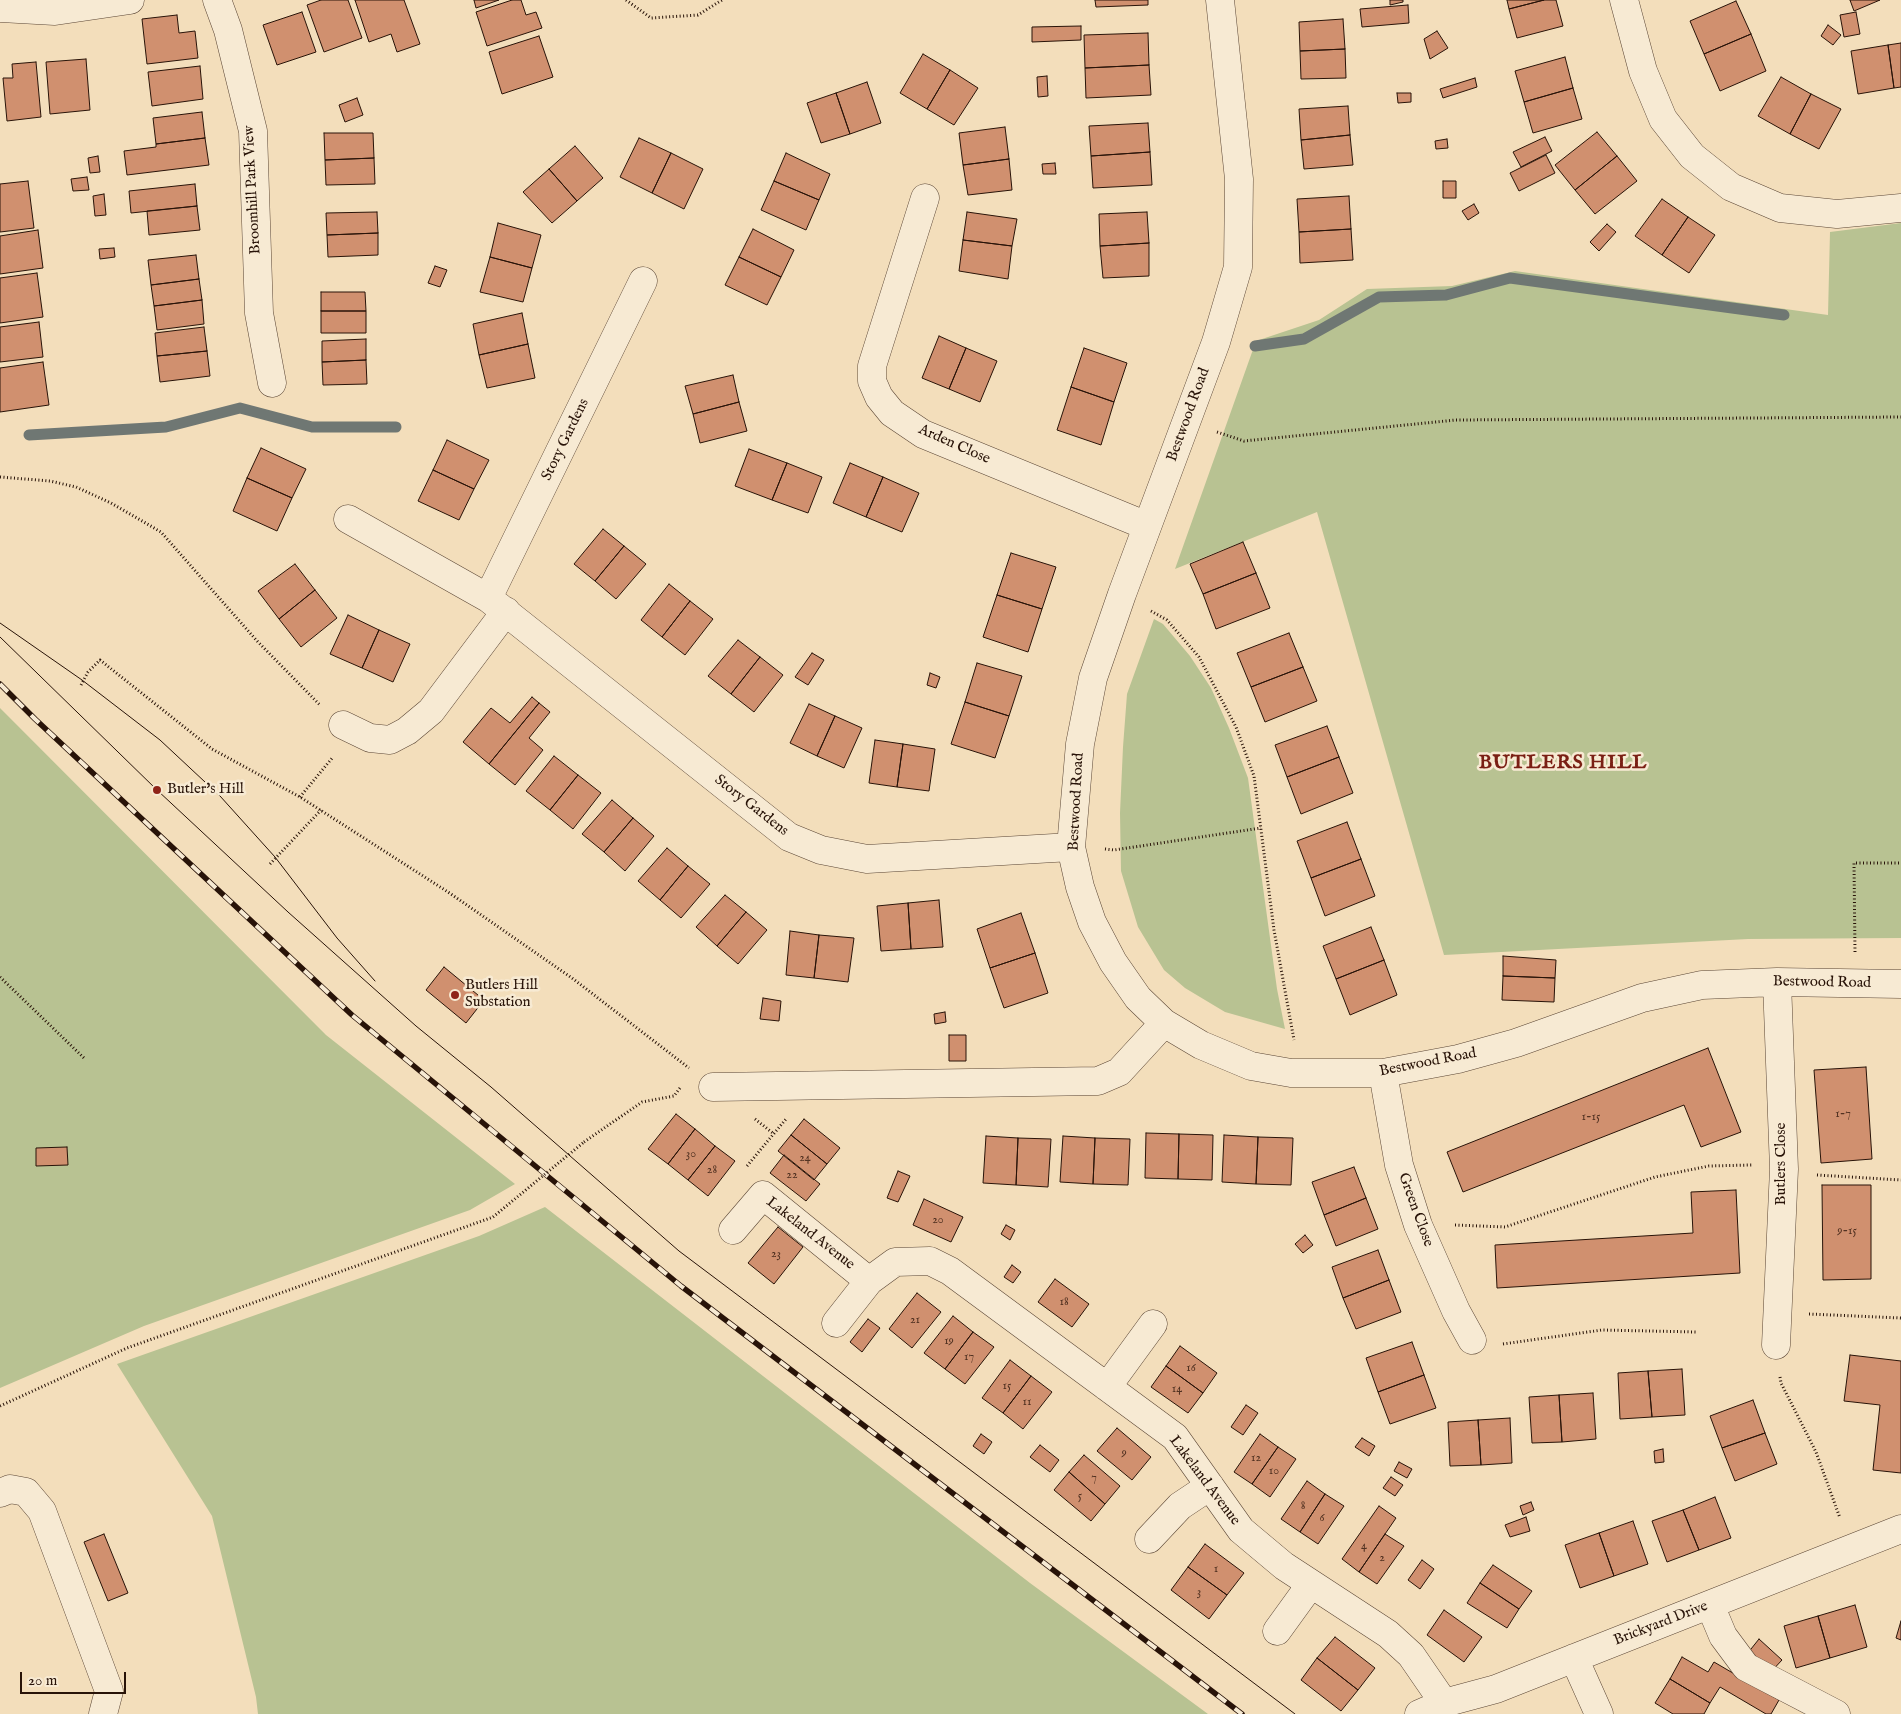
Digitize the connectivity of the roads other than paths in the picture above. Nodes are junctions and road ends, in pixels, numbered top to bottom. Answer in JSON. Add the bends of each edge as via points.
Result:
{"nodes":[{"id":1,"x":130,"y":0,"type":"edge"},
{"id":2,"x":217,"y":0,"type":"edge"},
{"id":3,"x":1220,"y":0,"type":"edge"},
{"id":4,"x":1624,"y":0,"type":"edge"},
{"id":5,"x":0,"y":8,"type":"edge"},
{"id":6,"x":925,"y":198,"type":"dead end"},
{"id":7,"x":1901,"y":208,"type":"edge"},
{"id":8,"x":643,"y":281,"type":"dead end"},
{"id":9,"x":272,"y":384,"type":"dead end"},
{"id":10,"x":348,"y":518,"type":"dead end"},
{"id":11,"x":1147,"y":526,"type":"junction"},
{"id":12,"x":497,"y":605,"type":"junction"},
{"id":13,"x":343,"y":725,"type":"road end"},
{"id":14,"x":1071,"y":847,"type":"junction"},
{"id":15,"x":1777,"y":982,"type":"junction"},
{"id":16,"x":1901,"y":984,"type":"edge"},
{"id":17,"x":1164,"y":1023,"type":"junction"},
{"id":18,"x":1383,"y":1073,"type":"junction"},
{"id":19,"x":713,"y":1087,"type":"road end"},
{"id":20,"x":733,"y":1230,"type":"dead end"},
{"id":21,"x":869,"y":1281,"type":"junction"},
{"id":22,"x":836,"y":1323,"type":"dead end"},
{"id":23,"x":1153,"y":1324,"type":"dead end"},
{"id":24,"x":1472,"y":1340,"type":"road end"},
{"id":25,"x":1776,"y":1346,"type":"road end"},
{"id":26,"x":1107,"y":1387,"type":"junction"},
{"id":27,"x":1210,"y":1486,"type":"junction"},
{"id":28,"x":0,"y":1493,"type":"edge"},
{"id":29,"x":1901,"y":1529,"type":"edge"},
{"id":30,"x":1149,"y":1540,"type":"dead end"},
{"id":31,"x":1311,"y":1584,"type":"junction"},
{"id":32,"x":1710,"y":1605,"type":"junction"},
{"id":33,"x":1277,"y":1631,"type":"dead end"},
{"id":34,"x":1574,"y":1658,"type":"junction"},
{"id":35,"x":1444,"y":1703,"type":"junction"},
{"id":36,"x":103,"y":1714,"type":"edge"},
{"id":37,"x":1419,"y":1714,"type":"edge"},
{"id":38,"x":1599,"y":1714,"type":"edge"},
{"id":39,"x":1836,"y":1714,"type":"edge"}],
"edges":[{"from":1,"to":5,"type":"street","via":[[55,11]]},
{"from":2,"to":9,"type":"street","name":"Broomhill Park View","via":[[228,30],[253,131],[259,313]]},
{"from":3,"to":11,"type":"street","name":"Bestwood Road","via":[[1239,179],[1238,267],[1216,342]]},
{"from":4,"to":7,"type":"street","via":[[1643,71],[1663,119],[1692,156],[1731,187],[1780,208],[1837,214]]},
{"from":6,"to":11,"type":"street","name":"Arden Close","via":[[872,366],[872,381],[879,397],[892,413],[923,434]]},
{"from":8,"to":12,"type":"street","name":"Story Gardens"},
{"from":10,"to":12,"type":"street","name":"Story Gardens"},
{"from":11,"to":14,"type":"street","name":"Bestwood Road","via":[[1093,678],[1080,744]]},
{"from":12,"to":13,"type":"street","via":[[431,711],[407,731],[390,740],[370,738]]},
{"from":12,"to":14,"type":"street","name":"Story Gardens","via":[[789,837],[821,850],[867,859]]},
{"from":14,"to":17,"type":"street","name":"Bestwood Road","via":[[1092,922],[1113,962],[1138,998]]},
{"from":15,"to":16,"type":"street","name":"Bestwood Road"},
{"from":15,"to":18,"type":"street","name":"Bestwood Road","via":[[1702,985],[1642,998],[1516,1044]]},
{"from":15,"to":25,"type":"street","name":"Butlers Close","via":[[1784,1169]]},
{"from":17,"to":18,"type":"street","name":"Bestwood Road","via":[[1201,1045],[1251,1066],[1291,1073]]},
{"from":17,"to":19,"type":"street","via":[[1119,1072],[1098,1082]]},
{"from":18,"to":24,"type":"street","name":"Green Close","via":[[1399,1165],[1418,1226]]},
{"from":20,"to":21,"type":"street","name":"Lakeland Avenue","via":[[763,1195]]},
{"from":21,"to":22,"type":"street","name":"Lakeland Avenue"},
{"from":21,"to":26,"type":"street","name":"Lakeland Avenue","via":[[895,1262],[930,1261],[950,1271]]},
{"from":23,"to":26,"type":"street"},
{"from":26,"to":27,"type":"street","name":"Lakeland Avenue","via":[[1174,1437]]},
{"from":27,"to":30,"type":"street","via":[[1180,1506]]},
{"from":27,"to":31,"type":"street","name":"Lakeland Avenue","via":[[1241,1530]]},
{"from":28,"to":36,"type":"street","via":[[10,1489],[26,1492],[42,1511],[109,1691]]},
{"from":29,"to":32,"type":"street","name":"Brickyard Drive"},
{"from":31,"to":33,"type":"street"},
{"from":31,"to":35,"type":"street","name":"Lakeland Avenue","via":[[1411,1655]]},
{"from":32,"to":34,"type":"street","name":"Brickyard Drive"},
{"from":32,"to":39,"type":"street","via":[[1723,1636],[1746,1667]]},
{"from":34,"to":35,"type":"street","name":"Brickyard Drive","via":[[1496,1689]]},
{"from":34,"to":38,"type":"street"},
{"from":35,"to":37,"type":"street","name":"Brickyard Drive"}]}
